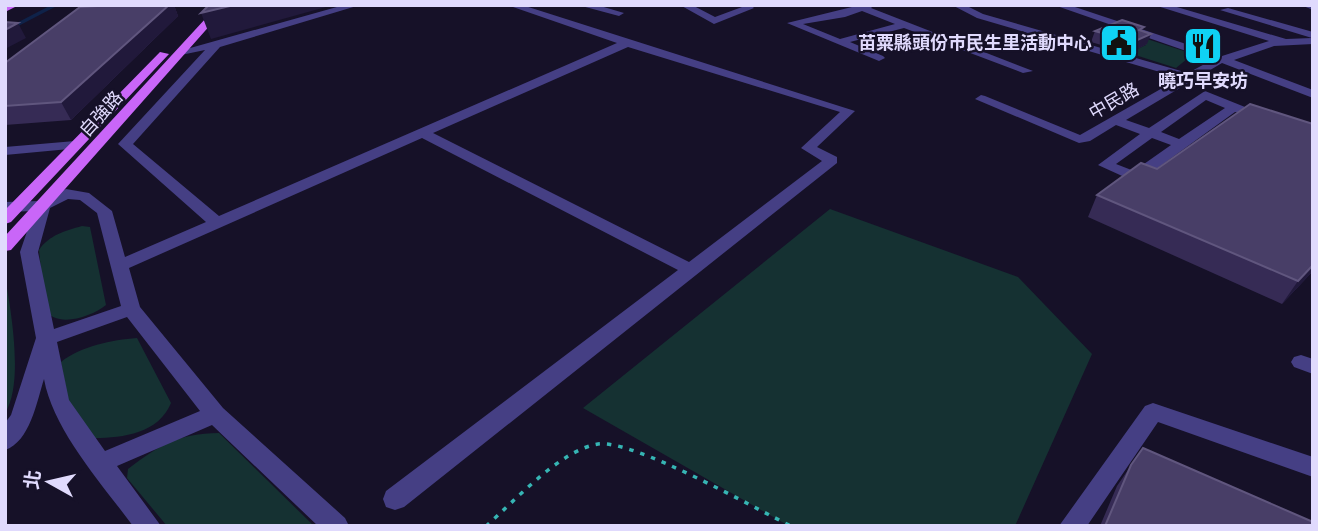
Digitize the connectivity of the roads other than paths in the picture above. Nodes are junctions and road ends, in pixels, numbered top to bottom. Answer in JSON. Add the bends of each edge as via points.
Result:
{"nodes":[{"id":1,"x":13,"y":5,"type":"edge"},
{"id":2,"x":209,"y":5,"type":"edge"},
{"id":3,"x":223,"y":5,"type":"edge"},
{"id":4,"x":355,"y":5,"type":"edge"},
{"id":5,"x":512,"y":5,"type":"edge"},
{"id":6,"x":583,"y":5,"type":"edge"},
{"id":7,"x":684,"y":5,"type":"edge"},
{"id":8,"x":745,"y":5,"type":"edge"},
{"id":9,"x":819,"y":5,"type":"edge"},
{"id":10,"x":957,"y":5,"type":"edge"},
{"id":11,"x":1059,"y":5,"type":"edge"},
{"id":12,"x":1159,"y":5,"type":"edge"},
{"id":13,"x":1241,"y":5,"type":"edge"},
{"id":14,"x":1306,"y":5,"type":"edge"},
{"id":15,"x":866,"y":7,"type":"edge"},
{"id":16,"x":1313,"y":7,"type":"edge"},
{"id":17,"x":5,"y":9,"type":"edge"},
{"id":18,"x":1225,"y":10,"type":"junction"},
{"id":19,"x":618,"y":13,"type":"dead end"},
{"id":20,"x":845,"y":14,"type":"junction"},
{"id":21,"x":1199,"y":18,"type":"junction"},
{"id":22,"x":904,"y":25,"type":"junction"},
{"id":23,"x":1313,"y":34,"type":"edge"},
{"id":24,"x":1313,"y":41,"type":"edge"},
{"id":25,"x":839,"y":42,"type":"junction"},
{"id":26,"x":627,"y":43,"type":"junction"},
{"id":27,"x":1287,"y":43,"type":"junction"},
{"id":28,"x":216,"y":45,"type":"junction"},
{"id":29,"x":181,"y":52,"type":"junction"},
{"id":30,"x":163,"y":54,"type":"junction"},
{"id":31,"x":879,"y":58,"type":"dead end"},
{"id":32,"x":1221,"y":59,"type":"junction"},
{"id":33,"x":1027,"y":71,"type":"dead end"},
{"id":34,"x":1189,"y":77,"type":"junction"},
{"id":35,"x":1313,"y":80,"type":"edge"},
{"id":36,"x":1296,"y":88,"type":"junction"},
{"id":37,"x":1313,"y":94,"type":"edge"},
{"id":38,"x":981,"y":99,"type":"dead end"},
{"id":39,"x":1234,"y":107,"type":"junction"},
{"id":40,"x":1256,"y":116,"type":"edge"},
{"id":41,"x":1117,"y":121,"type":"junction"},
{"id":42,"x":422,"y":133,"type":"junction"},
{"id":43,"x":1151,"y":133,"type":"junction"},
{"id":44,"x":98,"y":143,"type":"junction"},
{"id":45,"x":1181,"y":144,"type":"junction"},
{"id":46,"x":75,"y":145,"type":"junction"},
{"id":47,"x":5,"y":151,"type":"edge"},
{"id":48,"x":43,"y":206,"type":"junction"},
{"id":49,"x":11,"y":207,"type":"edge"},
{"id":50,"x":5,"y":219,"type":"edge"},
{"id":51,"x":217,"y":223,"type":"junction"},
{"id":52,"x":5,"y":246,"type":"edge"},
{"id":53,"x":119,"y":266,"type":"junction"},
{"id":54,"x":690,"y":269,"type":"junction"},
{"id":55,"x":131,"y":309,"type":"junction"},
{"id":56,"x":46,"y":339,"type":"junction"},
{"id":57,"x":215,"y":414,"type":"junction"},
{"id":58,"x":5,"y":441,"type":"edge"},
{"id":59,"x":100,"y":463,"type":"junction"},
{"id":60,"x":1313,"y":467,"type":"edge"},
{"id":61,"x":395,"y":499,"type":"dead end"},
{"id":62,"x":148,"y":526,"type":"edge"},
{"id":63,"x":336,"y":526,"type":"edge"},
{"id":64,"x":1072,"y":526,"type":"edge"}],
"edges":[{"from":1,"to":17,"type":"main road"},
{"from":2,"to":30,"type":"main road","name":"自強路"},
{"from":3,"to":29,"type":"main road","name":"自強路"},
{"from":4,"to":28,"type":"street"},
{"from":5,"to":26,"type":"street"},
{"from":6,"to":19,"type":"street"},
{"from":7,"to":8,"type":"street","via":[[714,21],[749,8]]},
{"from":9,"to":20,"type":"street"},
{"from":10,"to":34,"type":"street","via":[[980,16]]},
{"from":11,"to":32,"type":"street"},
{"from":12,"to":21,"type":"street"},
{"from":13,"to":18,"type":"street"},
{"from":14,"to":16,"type":"street"},
{"from":15,"to":20,"type":"street"},
{"from":15,"to":22,"type":"street"},
{"from":18,"to":21,"type":"street"},
{"from":18,"to":23,"type":"street"},
{"from":20,"to":25,"type":"street","via":[[792,23]]},
{"from":21,"to":27,"type":"street"},
{"from":22,"to":25,"type":"street"},
{"from":22,"to":33,"type":"street"},
{"from":24,"to":27,"type":"street"},
{"from":25,"to":31,"type":"street"},
{"from":26,"to":42,"type":"street"},
{"from":26,"to":54,"type":"street","via":[[849,111],[808,148],[832,160]]},
{"from":27,"to":32,"type":"street","name":"中民路"},
{"from":28,"to":29,"type":"street"},
{"from":28,"to":51,"type":"street","via":[[125,144]]},
{"from":29,"to":30,"type":"main road"},
{"from":29,"to":44,"type":"main road","name":"自強路"},
{"from":30,"to":46,"type":"main road","name":"自強路"},
{"from":32,"to":34,"type":"street","name":"中民路"},
{"from":32,"to":36,"type":"street"},
{"from":34,"to":41,"type":"street","name":"中民路"},
{"from":35,"to":36,"type":"street"},
{"from":36,"to":37,"type":"street"},
{"from":38,"to":41,"type":"street","name":"中民路","via":[[1079,139]]},
{"from":39,"to":40,"type":"street"},
{"from":39,"to":43,"type":"street","via":[[1205,95]]},
{"from":39,"to":45,"type":"street"},
{"from":41,"to":43,"type":"street"},
{"from":42,"to":51,"type":"street"},
{"from":42,"to":54,"type":"street"},
{"from":43,"to":45,"type":"street"},
{"from":43,"to":45,"type":"street","via":[[1105,165],[1136,177]]},
{"from":44,"to":46,"type":"main road"},
{"from":44,"to":48,"type":"main road","name":"自強路"},
{"from":46,"to":47,"type":"street"},
{"from":46,"to":49,"type":"main road","name":"自強路"},
{"from":48,"to":49,"type":"street"},
{"from":48,"to":52,"type":"main road","name":"自強路"},
{"from":48,"to":53,"type":"street","via":[[66,194],[84,196],[104,211]]},
{"from":48,"to":56,"type":"street","via":[[29,251]]},
{"from":49,"to":50,"type":"main road","name":"自強路"},
{"from":51,"to":53,"type":"street"},
{"from":53,"to":55,"type":"street"},
{"from":54,"to":61,"type":"street"},
{"from":55,"to":56,"type":"street"},
{"from":55,"to":57,"type":"street"},
{"from":56,"to":58,"type":"street","via":[[21,418]]},
{"from":56,"to":59,"type":"street","via":[[59,402]]},
{"from":57,"to":59,"type":"street"},
{"from":57,"to":63,"type":"street"},
{"from":59,"to":62,"type":"street"},
{"from":60,"to":64,"type":"street","via":[[1153,412]]}]}
